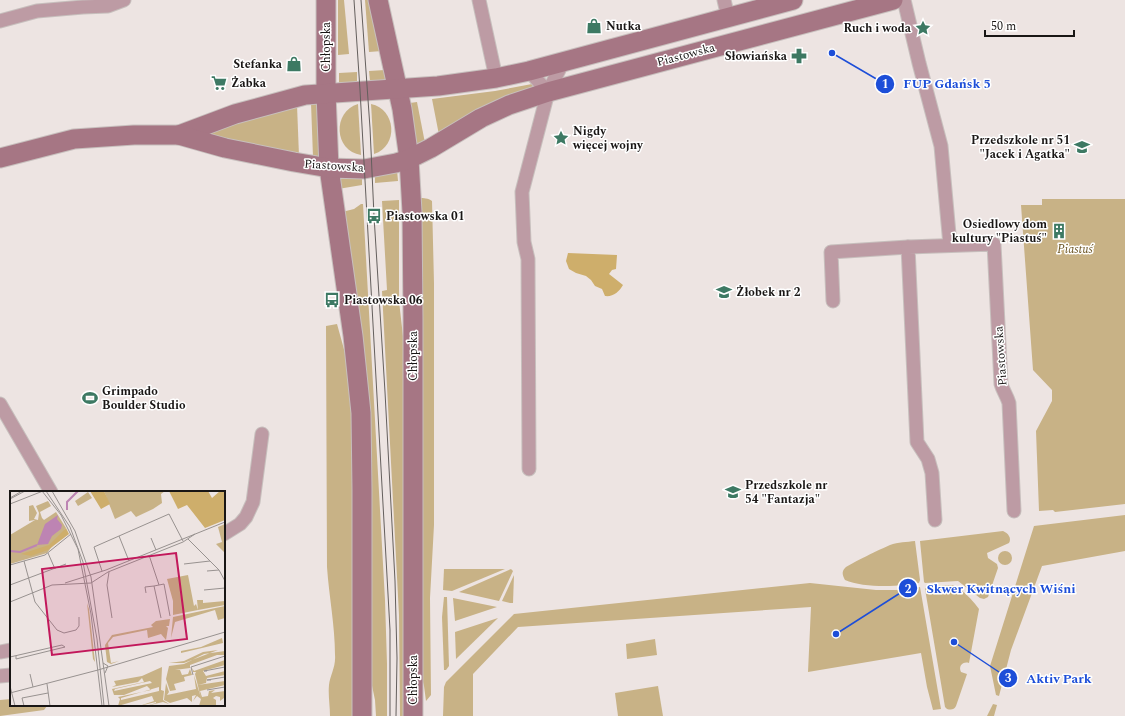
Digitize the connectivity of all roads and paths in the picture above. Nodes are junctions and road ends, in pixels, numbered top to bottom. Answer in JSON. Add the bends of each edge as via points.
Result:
{"nodes":[{"id":1,"x":124,"y":0,"type":"edge"},
{"id":2,"x":326,"y":0,"type":"edge"},
{"id":3,"x":378,"y":0,"type":"edge"},
{"id":4,"x":479,"y":0,"type":"edge"},
{"id":5,"x":793,"y":0,"type":"edge"},
{"id":6,"x":893,"y":0,"type":"edge"},
{"id":7,"x":904,"y":0,"type":"edge"},
{"id":8,"x":107,"y":3,"type":"edge"},
{"id":9,"x":726,"y":8,"type":"edge"},
{"id":10,"x":0,"y":21,"type":"edge"},
{"id":11,"x":563,"y":62,"type":"junction"},
{"id":12,"x":529,"y":71,"type":"junction"},
{"id":13,"x":496,"y":78,"type":"junction"},
{"id":14,"x":398,"y":88,"type":"junction"},
{"id":15,"x":548,"y":92,"type":"junction"},
{"id":16,"x":326,"y":93,"type":"junction"},
{"id":17,"x":178,"y":135,"type":"junction"},
{"id":18,"x":0,"y":158,"type":"edge"},
{"id":19,"x":409,"y":159,"type":"junction"},
{"id":20,"x":328,"y":168,"type":"junction"},
{"id":21,"x":950,"y":245,"type":"junction"},
{"id":22,"x":908,"y":247,"type":"junction"},
{"id":23,"x":833,"y":301,"type":"dead end"},
{"id":24,"x":0,"y":404,"type":"edge"},
{"id":25,"x":262,"y":434,"type":"dead end"},
{"id":26,"x":529,"y":470,"type":"dead end"},
{"id":27,"x":50,"y":491,"type":"edge"},
{"id":28,"x":1014,"y":511,"type":"dead end"},
{"id":29,"x":935,"y":520,"type":"dead end"},
{"id":30,"x":225,"y":533,"type":"edge"},
{"id":31,"x":10,"y":650,"type":"edge"},
{"id":32,"x":0,"y":652,"type":"edge"},
{"id":33,"x":10,"y":675,"type":"edge"},
{"id":34,"x":0,"y":676,"type":"edge"},
{"id":35,"x":362,"y":716,"type":"edge"},
{"id":36,"x":413,"y":716,"type":"edge"}],
"edges":[{"from":1,"to":8,"type":"street"},
{"from":2,"to":16,"type":"street","name":"Chłopska"},
{"from":3,"to":14,"type":"street","name":"Chłopska"},
{"from":4,"to":13,"type":"street"},
{"from":5,"to":9,"type":"street","name":"Piastowska"},
{"from":6,"to":15,"type":"street","name":"Piastowska"},
{"from":7,"to":21,"type":"street","via":[[941,146]]},
{"from":8,"to":10,"type":"street","via":[[29,13]]},
{"from":9,"to":11,"type":"street","name":"Piastowska"},
{"from":11,"to":12,"type":"street","name":"Piastowska"},
{"from":11,"to":15,"type":"street"},
{"from":12,"to":13,"type":"street","name":"Piastowska"},
{"from":12,"to":15,"type":"street"},
{"from":13,"to":14,"type":"street","name":"Piastowska","via":[[438,86]]},
{"from":14,"to":16,"type":"street","name":"Piastowska"},
{"from":14,"to":19,"type":"street","name":"Chłopska"},
{"from":15,"to":19,"type":"street","name":"Piastowska","via":[[509,104]]},
{"from":15,"to":26,"type":"street","via":[[522,192],[524,242],[528,259]]},
{"from":16,"to":17,"type":"street","name":"Piastowska","via":[[305,95],[242,112]]},
{"from":16,"to":20,"type":"street","name":"Chłopska"},
{"from":17,"to":18,"type":"street","name":"Piastowska","via":[[74,139]]},
{"from":17,"to":20,"type":"street","name":"Piastowska","via":[[225,148]]},
{"from":19,"to":20,"type":"street","name":"Piastowska","via":[[364,169]]},
{"from":19,"to":36,"type":"street","name":"Chłopska","via":[[413,313]]},
{"from":20,"to":35,"type":"street","name":"Chłopska","via":[[353,336],[361,413]]},
{"from":21,"to":22,"type":"street","name":"Piastowska"},
{"from":21,"to":28,"type":"street","name":"Piastowska","via":[[994,244],[1001,384],[1009,403]]},
{"from":22,"to":23,"type":"street","name":"Piastowska","via":[[831,252]]},
{"from":22,"to":29,"type":"street","via":[[917,442],[928,458],[932,473]]},
{"from":24,"to":27,"type":"street"},
{"from":25,"to":30,"type":"street","via":[[253,502],[240,524]]},
{"from":31,"to":32,"type":"street"},
{"from":33,"to":34,"type":"street"}]}
